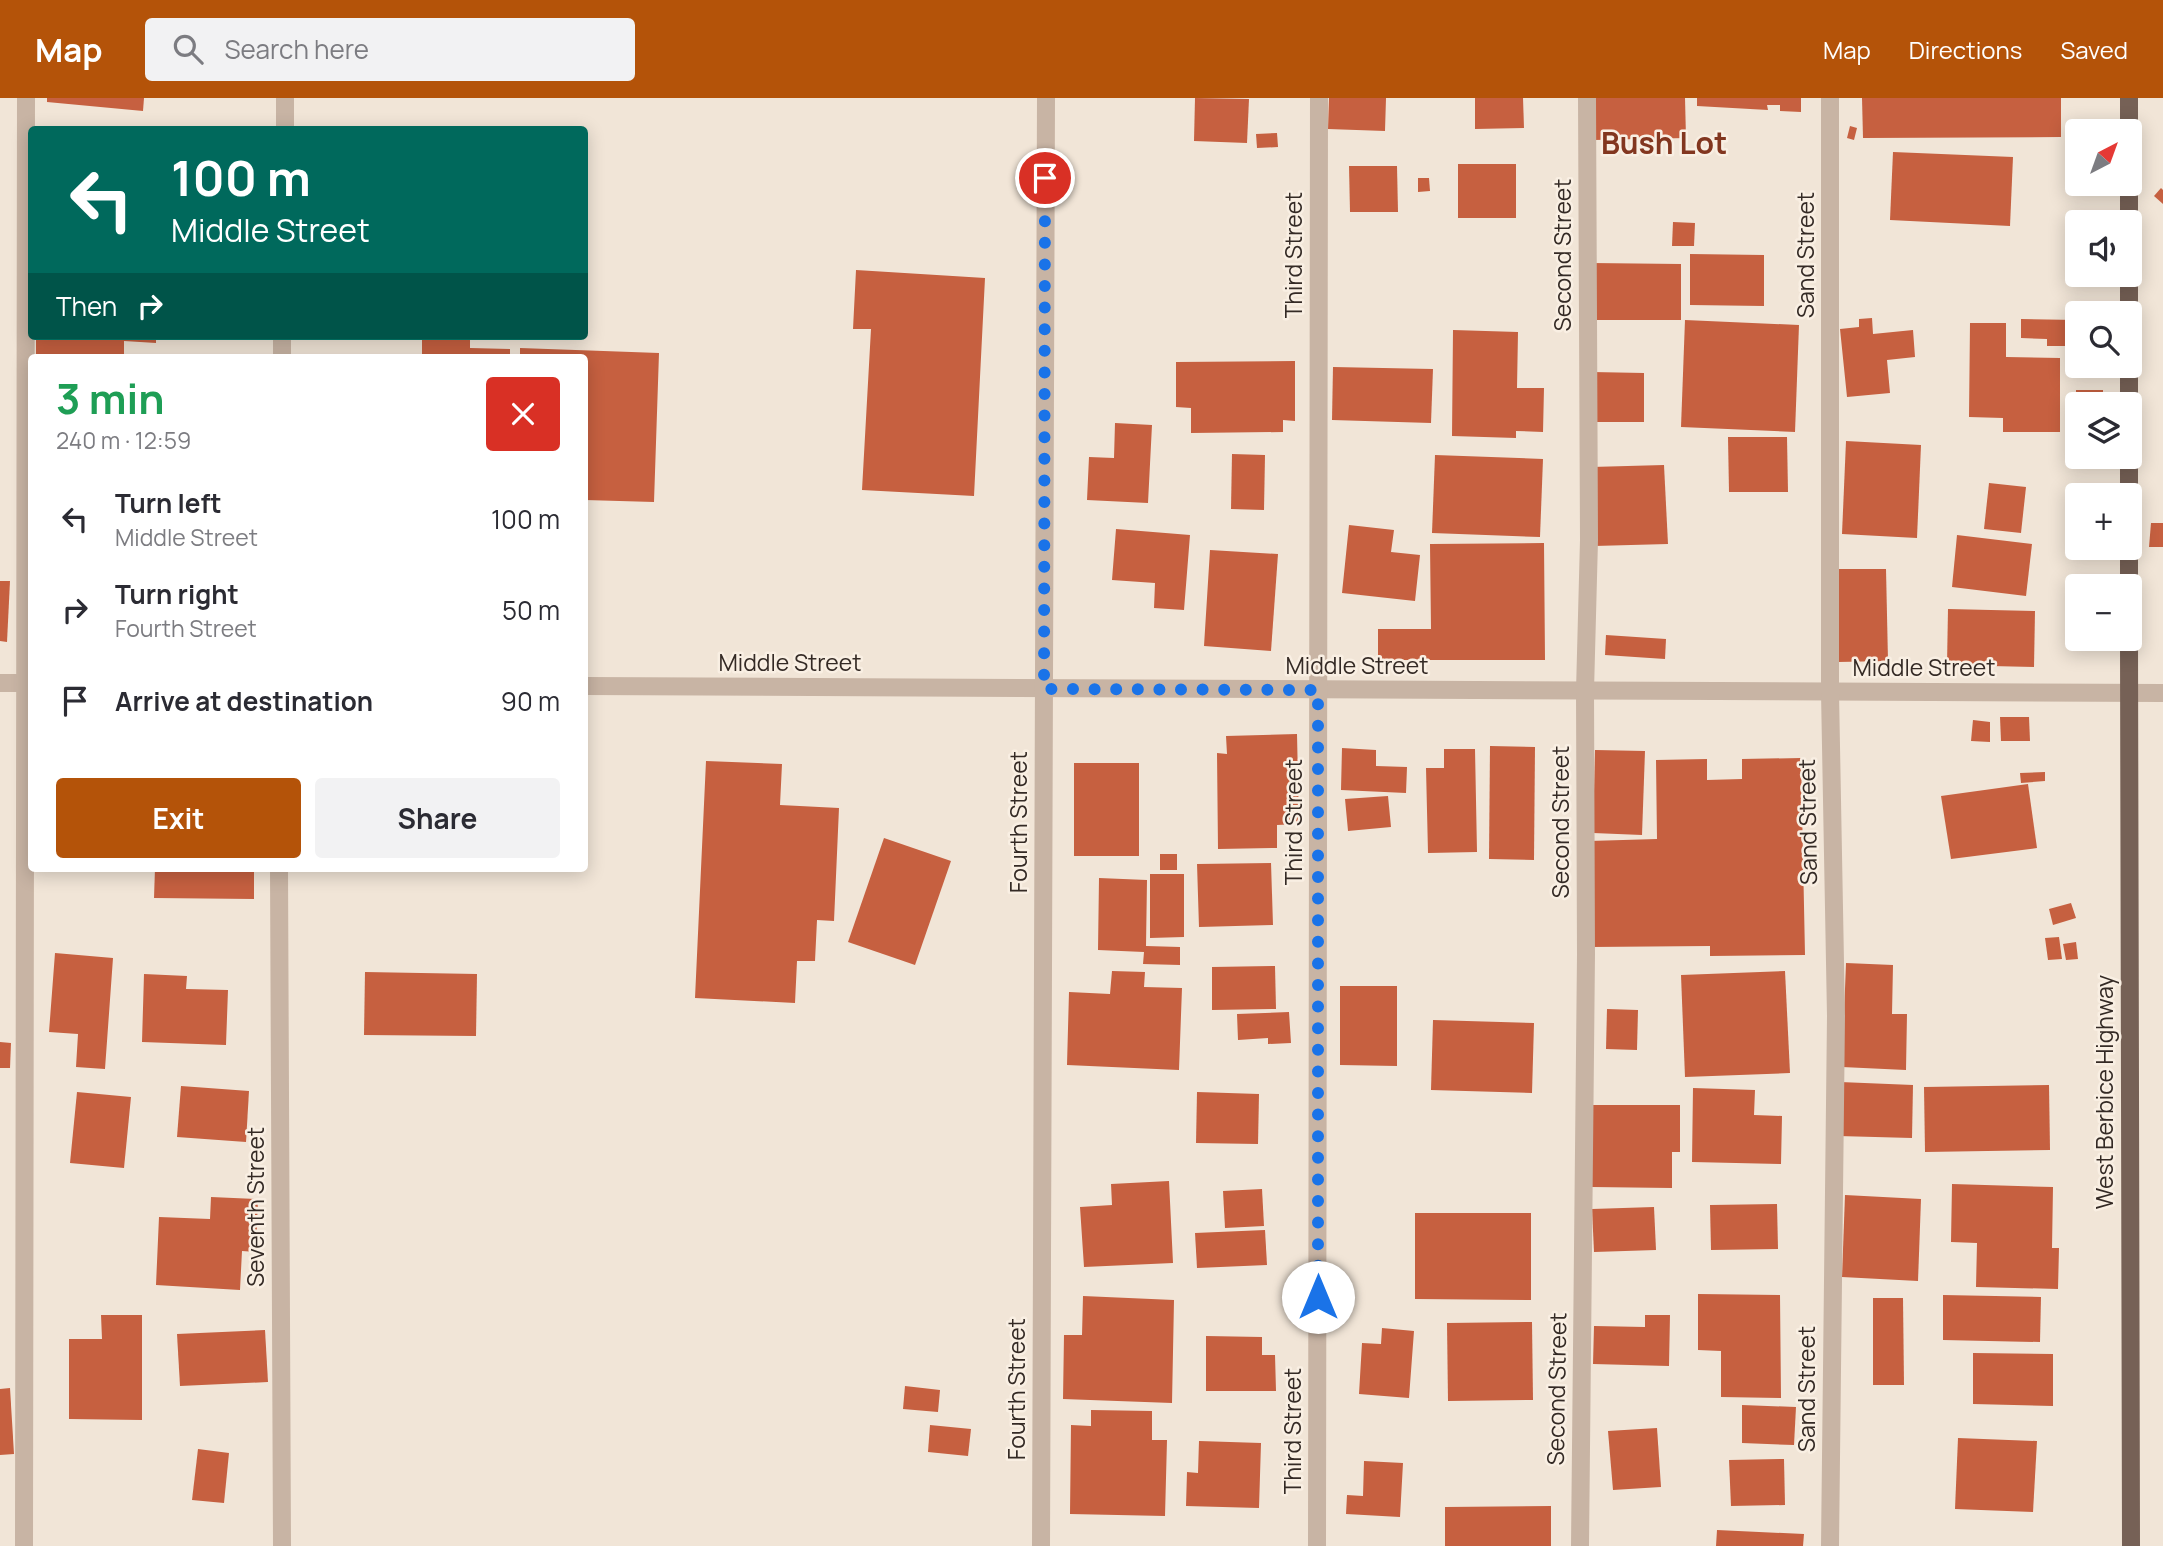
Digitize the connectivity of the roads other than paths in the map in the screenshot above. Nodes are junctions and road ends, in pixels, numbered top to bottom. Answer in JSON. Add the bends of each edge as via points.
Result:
{"nodes":[{"id":1,"x":26,"y":98,"type":"edge"},
{"id":2,"x":285,"y":98,"type":"edge"},
{"id":3,"x":1046,"y":98,"type":"edge"},
{"id":4,"x":1319,"y":98,"type":"edge"},
{"id":5,"x":1587,"y":98,"type":"edge"},
{"id":6,"x":1830,"y":98,"type":"edge"},
{"id":7,"x":2130,"y":98,"type":"edge"},
{"id":8,"x":2129,"y":119,"type":"edge"},
{"id":9,"x":285,"y":126,"type":"edge"},
{"id":10,"x":2129,"y":651,"type":"edge"},
{"id":11,"x":0,"y":683,"type":"edge"},
{"id":12,"x":28,"y":683,"type":"edge"},
{"id":13,"x":588,"y":687,"type":"edge"},
{"id":14,"x":1044,"y":689,"type":"junction"},
{"id":15,"x":1318,"y":690,"type":"junction"},
{"id":16,"x":1584,"y":691,"type":"junction"},
{"id":17,"x":1830,"y":692,"type":"junction"},
{"id":18,"x":2129,"y":693,"type":"junction"},
{"id":19,"x":2163,"y":693,"type":"edge"},
{"id":20,"x":279,"y":872,"type":"edge"},
{"id":21,"x":24,"y":1546,"type":"edge"},
{"id":22,"x":282,"y":1546,"type":"edge"},
{"id":23,"x":1041,"y":1546,"type":"edge"},
{"id":24,"x":1317,"y":1546,"type":"edge"},
{"id":25,"x":1580,"y":1546,"type":"edge"},
{"id":26,"x":1830,"y":1546,"type":"edge"},
{"id":27,"x":2131,"y":1546,"type":"edge"}],
"edges":[{"from":1,"to":12,"type":"street"},
{"from":2,"to":9,"type":"street"},
{"from":3,"to":14,"type":"street","name":"Fourth Street"},
{"from":4,"to":15,"type":"street","name":"Third Street"},
{"from":5,"to":16,"type":"street","name":"Second Street","via":[[1589,540]]},
{"from":6,"to":17,"type":"street","name":"Sand Street"},
{"from":7,"to":8,"type":"main road"},
{"from":10,"to":18,"type":"main road","name":"West Berbice Highway"},
{"from":11,"to":12,"type":"street"},
{"from":12,"to":21,"type":"street"},
{"from":13,"to":14,"type":"street","name":"Middle Street"},
{"from":14,"to":15,"type":"street","name":"Middle Street"},
{"from":14,"to":23,"type":"street","name":"Fourth Street"},
{"from":15,"to":16,"type":"street","name":"Middle Street"},
{"from":15,"to":24,"type":"street","name":"Third Street"},
{"from":16,"to":17,"type":"street","name":"Middle Street"},
{"from":16,"to":25,"type":"street","name":"Second Street"},
{"from":17,"to":18,"type":"street","name":"Middle Street"},
{"from":17,"to":26,"type":"street","name":"Sand Street","via":[[1836,1016]]},
{"from":18,"to":19,"type":"street","name":"Middle Street"},
{"from":18,"to":27,"type":"main road","name":"West Berbice Highway"},
{"from":20,"to":22,"type":"street","name":"Seventh Street"}]}
